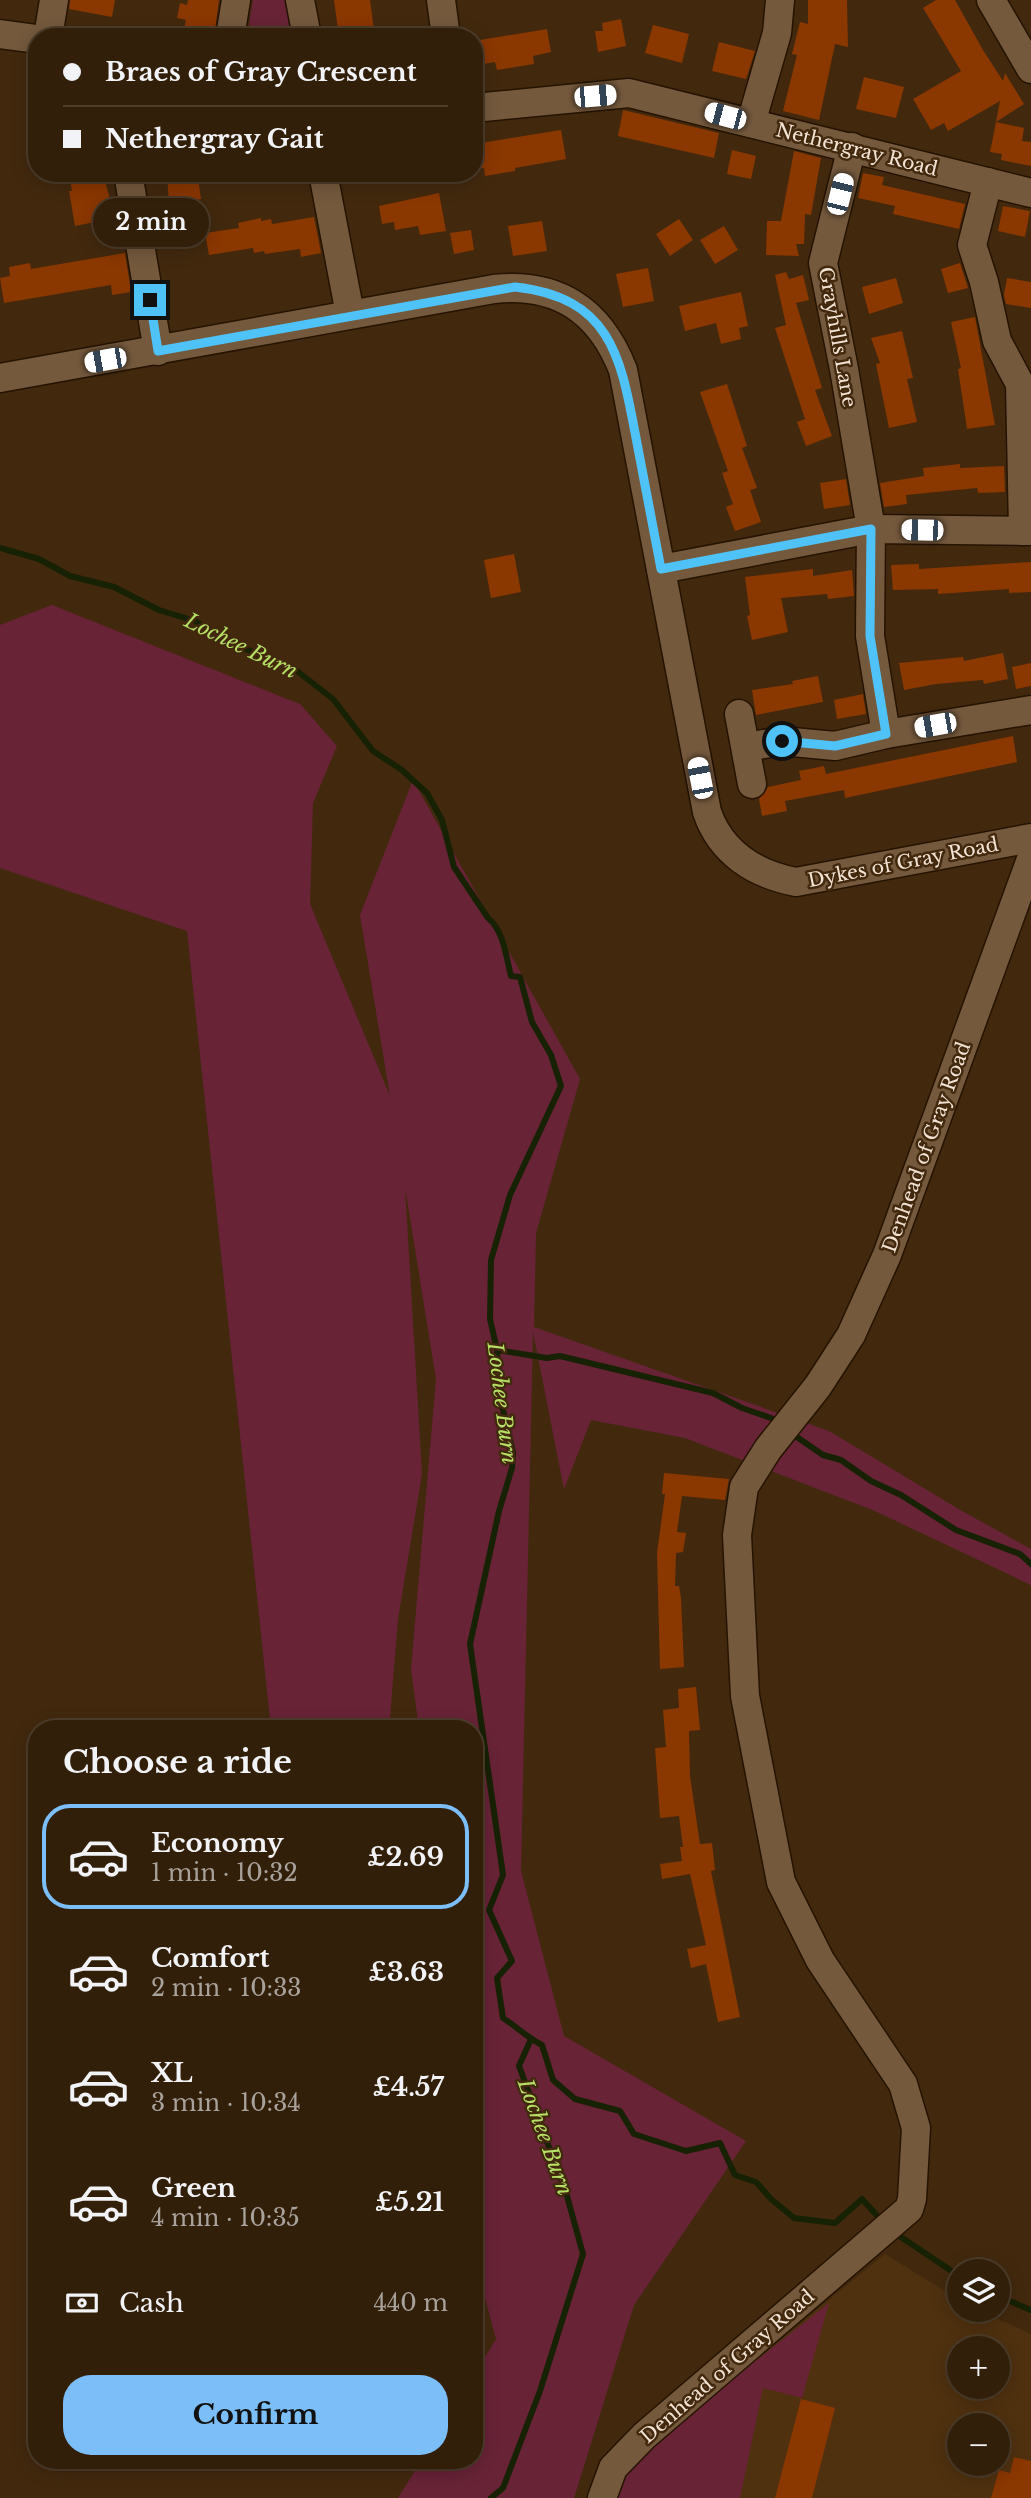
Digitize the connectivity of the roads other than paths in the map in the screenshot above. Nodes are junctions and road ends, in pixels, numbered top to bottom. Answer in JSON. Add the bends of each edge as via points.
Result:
{"nodes":[{"id":1,"x":54,"y":0,"type":"edge"},
{"id":2,"x":236,"y":0,"type":"edge"},
{"id":3,"x":300,"y":0,"type":"edge"},
{"id":4,"x":441,"y":0,"type":"edge"},
{"id":5,"x":780,"y":0,"type":"edge"},
{"id":6,"x":991,"y":0,"type":"edge"},
{"id":7,"x":49,"y":28,"type":"edge"},
{"id":8,"x":231,"y":28,"type":"edge"},
{"id":9,"x":305,"y":28,"type":"edge"},
{"id":10,"x":445,"y":28,"type":"edge"},
{"id":11,"x":0,"y":34,"type":"edge"},
{"id":12,"x":28,"y":38,"type":"edge"},
{"id":13,"x":1031,"y":69,"type":"edge"},
{"id":14,"x":483,"y":107,"type":"edge"},
{"id":15,"x":751,"y":123,"type":"junction"},
{"id":16,"x":852,"y":147,"type":"junction"},
{"id":17,"x":130,"y":182,"type":"edge"},
{"id":18,"x":325,"y":182,"type":"edge"},
{"id":19,"x":989,"y":182,"type":"junction"},
{"id":20,"x":1031,"y":193,"type":"edge"},
{"id":21,"x":349,"y":314,"type":"junction"},
{"id":22,"x":158,"y":351,"type":"junction"},
{"id":23,"x":0,"y":378,"type":"edge"},
{"id":24,"x":871,"y":529,"type":"junction"},
{"id":25,"x":1027,"y":531,"type":"edge"},
{"id":26,"x":661,"y":569,"type":"junction"},
{"id":27,"x":1031,"y":710,"type":"edge"},
{"id":28,"x":739,"y":714,"type":"dead end"},
{"id":29,"x":886,"y":734,"type":"junction"},
{"id":30,"x":746,"y":747,"type":"junction"},
{"id":31,"x":752,"y":784,"type":"dead end"},
{"id":32,"x":1031,"y":838,"type":"edge"},
{"id":33,"x":1031,"y":859,"type":"edge"},
{"id":34,"x":601,"y":2498,"type":"edge"}],
"edges":[{"from":1,"to":7,"type":"street"},
{"from":2,"to":8,"type":"street"},
{"from":3,"to":9,"type":"street"},
{"from":4,"to":10,"type":"street"},
{"from":5,"to":15,"type":"street","via":[[777,33]]},
{"from":6,"to":13,"type":"street"},
{"from":11,"to":12,"type":"street"},
{"from":14,"to":15,"type":"street","name":"Nethergray Road","via":[[629,93]]},
{"from":15,"to":16,"type":"street","name":"Nethergray Road"},
{"from":16,"to":19,"type":"street","name":"Nethergray Road"},
{"from":16,"to":24,"type":"street","name":"Grayhills Lane","via":[[823,263]]},
{"from":17,"to":22,"type":"street"},
{"from":18,"to":21,"type":"street"},
{"from":19,"to":20,"type":"street","name":"Nethergray Road"},
{"from":19,"to":25,"type":"street","via":[[972,245],[997,341],[1020,384]]},
{"from":21,"to":22,"type":"street","name":"Dykes of Gray Road"},
{"from":21,"to":26,"type":"street","name":"Dykes of Gray Road","via":[[515,287],[549,293],[586,313],[603,331],[623,370]]},
{"from":22,"to":23,"type":"street","name":"Dykes of Gray Road"},
{"from":24,"to":25,"type":"street"},
{"from":24,"to":26,"type":"street"},
{"from":24,"to":29,"type":"street","name":"Grayhills Lane","via":[[870,636]]},
{"from":26,"to":32,"type":"street","name":"Dykes of Gray Road","via":[[707,812],[712,828],[732,854],[772,877],[796,882]]},
{"from":27,"to":29,"type":"street"},
{"from":28,"to":30,"type":"street"},
{"from":29,"to":30,"type":"street","via":[[835,746],[782,741]]},
{"from":30,"to":31,"type":"street"},
{"from":33,"to":34,"type":"street","name":"Denhead of Gray Road","via":[[887,1255],[851,1335],[744,1488],[737,1535],[745,1696],[781,1881],[820,1960],[903,2084],[916,2128],[912,2199],[909,2208],[644,2436],[613,2468]]}]}
